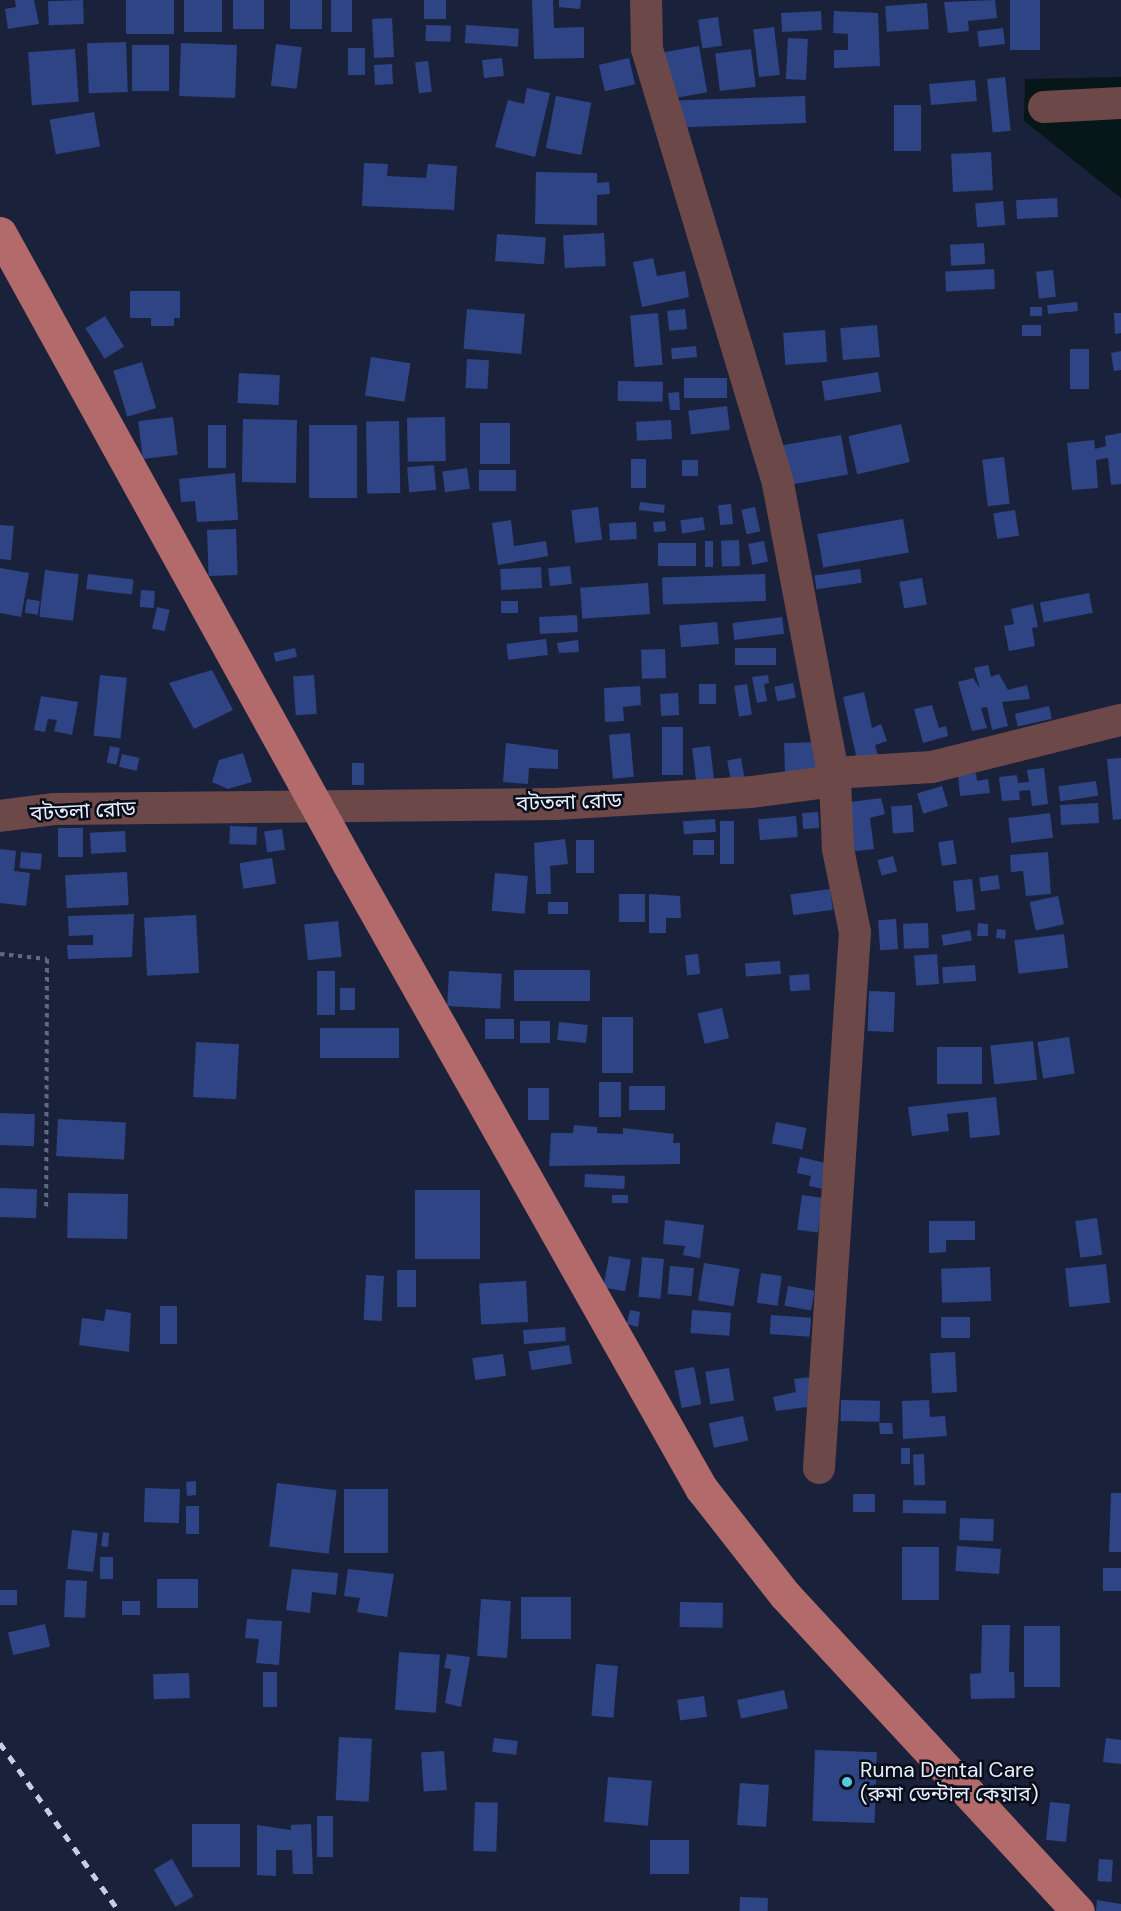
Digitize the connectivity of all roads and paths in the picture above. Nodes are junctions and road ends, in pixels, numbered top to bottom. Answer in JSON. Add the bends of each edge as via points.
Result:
{"nodes":[{"id":1,"x":646,"y":0,"type":"edge"},
{"id":2,"x":1121,"y":103,"type":"edge"},
{"id":3,"x":1044,"y":107,"type":"dead end"},
{"id":4,"x":0,"y":233,"type":"edge"},
{"id":5,"x":1121,"y":720,"type":"edge"},
{"id":6,"x":834,"y":777,"type":"junction"},
{"id":7,"x":316,"y":806,"type":"junction"},
{"id":8,"x":0,"y":816,"type":"edge"},
{"id":9,"x":0,"y":954,"type":"edge"},
{"id":10,"x":46,"y":1211,"type":"dead end"},
{"id":11,"x":819,"y":1468,"type":"dead end"},
{"id":12,"x":1078,"y":1911,"type":"edge"}],
"edges":[{"from":1,"to":6,"type":"street","via":[[647,49],[778,484]]},
{"from":2,"to":3,"type":"street"},
{"from":4,"to":7,"type":"main road"},
{"from":5,"to":6,"type":"street","name":"বটতলা রোড","via":[[932,767]]},
{"from":6,"to":7,"type":"street","name":"বটতলা রোড","via":[[751,792],[556,804]]},
{"from":6,"to":11,"type":"street","via":[[838,849],[855,932]]},
{"from":7,"to":8,"type":"street","name":"বটতলা রোড","via":[[54,809]]},
{"from":7,"to":12,"type":"main road","via":[[701,1488],[786,1595]]},
{"from":9,"to":10,"type":"path","via":[[47,959]]}]}
